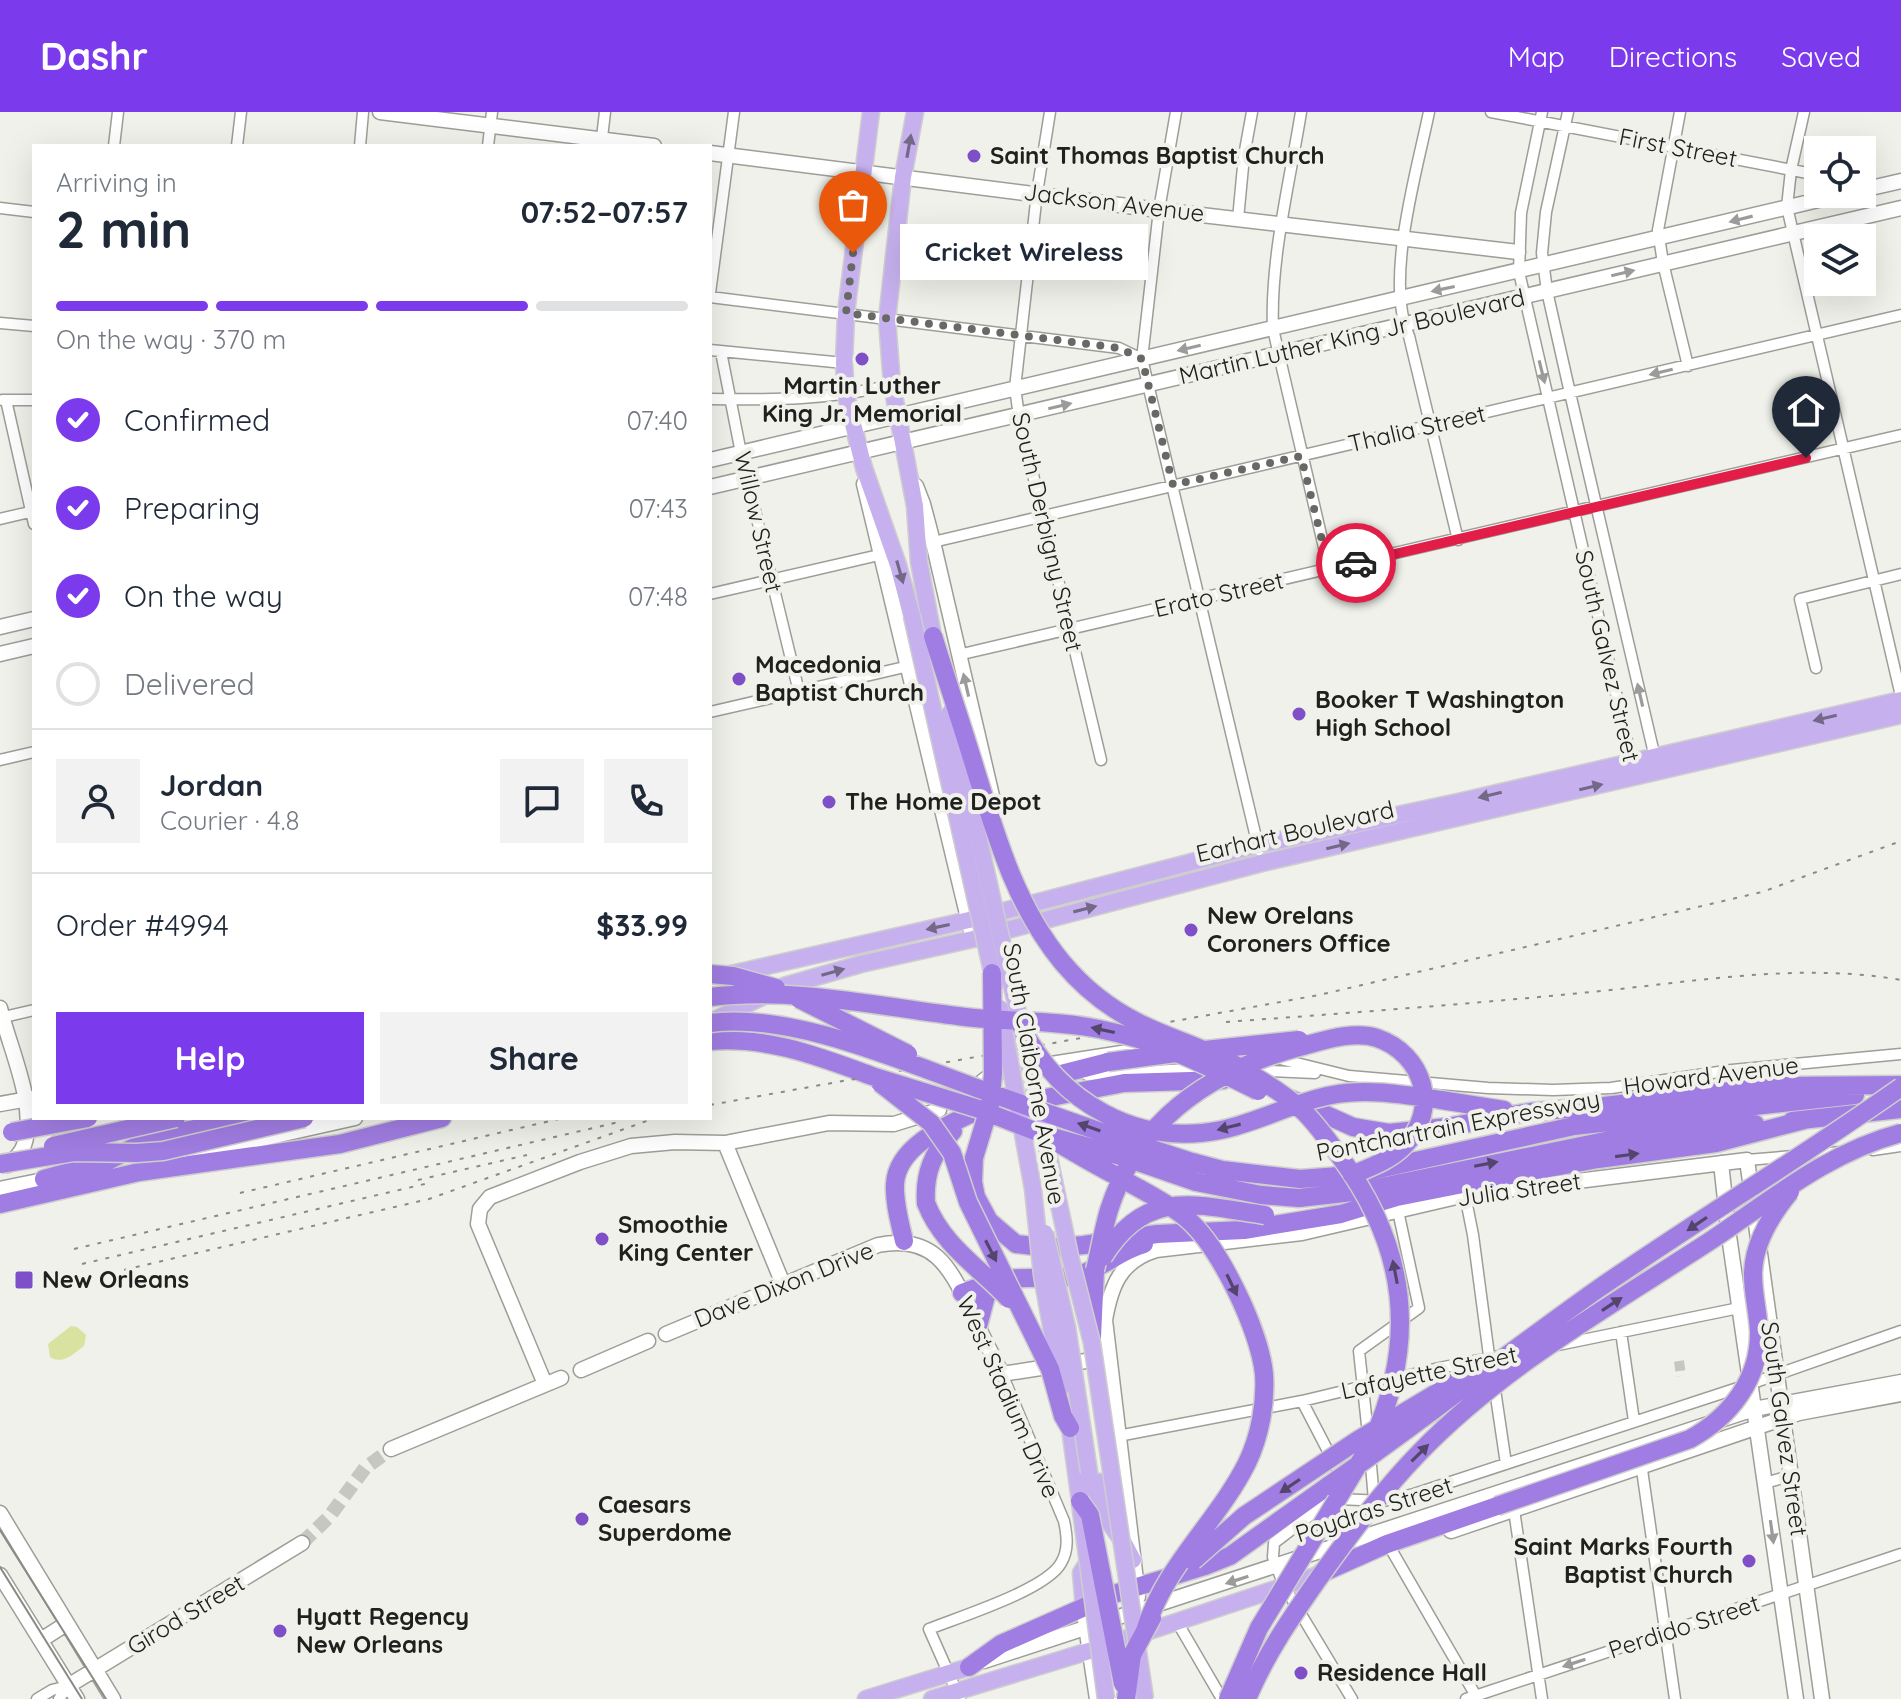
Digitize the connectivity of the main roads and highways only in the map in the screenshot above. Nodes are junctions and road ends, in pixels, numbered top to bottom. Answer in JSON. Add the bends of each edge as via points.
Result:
{"nodes":[{"id":1,"x":871,"y":112,"type":"edge"},
{"id":2,"x":915,"y":112,"type":"edge"},
{"id":3,"x":920,"y":614,"type":"junction"},
{"id":4,"x":933,"y":636,"type":"junction"},
{"id":5,"x":1901,"y":698,"type":"edge"},
{"id":6,"x":1901,"y":715,"type":"edge"},
{"id":7,"x":1775,"y":737,"type":"junction"},
{"id":8,"x":1519,"y":796,"type":"junction"},
{"id":9,"x":992,"y":973,"type":"junction"},
{"id":10,"x":712,"y":976,"type":"edge"},
{"id":11,"x":712,"y":976,"type":"edge"},
{"id":12,"x":712,"y":997,"type":"edge"},
{"id":13,"x":712,"y":1022,"type":"edge"},
{"id":14,"x":712,"y":1023,"type":"edge"},
{"id":15,"x":1021,"y":1026,"type":"junction"},
{"id":16,"x":1326,"y":1040,"type":"junction"},
{"id":17,"x":712,"y":1041,"type":"edge"},
{"id":18,"x":1061,"y":1074,"type":"road end"},
{"id":19,"x":872,"y":1076,"type":"junction"},
{"id":20,"x":953,"y":1079,"type":"junction"},
{"id":21,"x":1901,"y":1087,"type":"edge"},
{"id":22,"x":1901,"y":1109,"type":"edge"},
{"id":23,"x":977,"y":1111,"type":"junction"},
{"id":24,"x":1530,"y":1112,"type":"junction"},
{"id":25,"x":54,"y":1120,"type":"edge"},
{"id":26,"x":62,"y":1120,"type":"edge"},
{"id":27,"x":78,"y":1120,"type":"edge"},
{"id":28,"x":226,"y":1120,"type":"edge"},
{"id":29,"x":295,"y":1120,"type":"edge"},
{"id":30,"x":434,"y":1120,"type":"edge"},
{"id":31,"x":1691,"y":1120,"type":"junction"},
{"id":32,"x":1804,"y":1120,"type":"junction"},
{"id":33,"x":175,"y":1125,"type":"edge"},
{"id":34,"x":1901,"y":1133,"type":"edge"},
{"id":35,"x":6,"y":1134,"type":"edge"},
{"id":36,"x":1045,"y":1135,"type":"junction"},
{"id":37,"x":1323,"y":1135,"type":"junction"},
{"id":38,"x":0,"y":1164,"type":"edge"},
{"id":39,"x":94,"y":1166,"type":"junction"},
{"id":40,"x":1807,"y":1173,"type":"junction"},
{"id":41,"x":1352,"y":1175,"type":"junction"},
{"id":42,"x":44,"y":1179,"type":"road end"},
{"id":43,"x":1033,"y":1189,"type":"junction"},
{"id":44,"x":2,"y":1193,"type":"edge"},
{"id":45,"x":1341,"y":1214,"type":"junction"},
{"id":46,"x":1217,"y":1231,"type":"junction"},
{"id":47,"x":904,"y":1241,"type":"road end"},
{"id":48,"x":1070,"y":1256,"type":"junction"},
{"id":49,"x":1095,"y":1270,"type":"junction"},
{"id":50,"x":999,"y":1280,"type":"junction"},
{"id":51,"x":962,"y":1293,"type":"road end"},
{"id":52,"x":1028,"y":1322,"type":"junction"},
{"id":53,"x":978,"y":1326,"type":"road end"},
{"id":54,"x":1523,"y":1342,"type":"junction"},
{"id":55,"x":1092,"y":1343,"type":"junction"},
{"id":56,"x":1070,"y":1428,"type":"junction"},
{"id":57,"x":1094,"y":1471,"type":"junction"},
{"id":58,"x":1080,"y":1501,"type":"junction"},
{"id":59,"x":1133,"y":1560,"type":"road end"},
{"id":60,"x":1318,"y":1575,"type":"joint"},
{"id":61,"x":1085,"y":1617,"type":"junction"},
{"id":62,"x":1144,"y":1631,"type":"junction"},
{"id":63,"x":969,"y":1667,"type":"joint"},
{"id":64,"x":958,"y":1695,"type":"edge"},
{"id":65,"x":866,"y":1699,"type":"edge"},
{"id":66,"x":932,"y":1699,"type":"edge"},
{"id":67,"x":1106,"y":1699,"type":"edge"},
{"id":68,"x":1126,"y":1699,"type":"edge"},
{"id":69,"x":1145,"y":1699,"type":"edge"},
{"id":70,"x":1228,"y":1699,"type":"edge"},
{"id":71,"x":1247,"y":1699,"type":"edge"}],
"edges":[{"from":1,"to":3,"type":"main road","name":"South Claiborne Avenue","one_way":true,"via":[[846,313],[846,396],[862,460]]},
{"from":3,"to":2,"type":"main road","name":"South Claiborne Avenue","one_way":true,"via":[[910,474],[892,385],[887,319]]},
{"from":3,"to":4,"type":"main road","name":"South Claiborne Avenue"},
{"from":3,"to":9,"type":"main road","name":"South Claiborne Avenue","bridge":true},
{"from":4,"to":15,"type":"main road","name":"South Claiborne Avenue","bridge":true},
{"from":4,"to":37,"type":"highway","bridge":true,"via":[[1001,853],[1029,912],[1062,962],[1083,984],[1137,1022],[1234,1064],[1274,1088]]},
{"from":5,"to":7,"type":"main road","name":"Earhart Boulevard","one_way":true},
{"from":6,"to":7,"type":"main road","name":"Earhart Boulevard"},
{"from":7,"to":8,"type":"main road","name":"Earhart Boulevard"},
{"from":8,"to":10,"type":"main road","name":"Earhart Boulevard","one_way":true,"via":[[1257,845],[969,920]]},
{"from":13,"to":8,"type":"main road","name":"Earhart Boulevard","one_way":true,"via":[[784,986],[861,964]]},
{"from":9,"to":43,"type":"main road","name":"South Claiborne Avenue","bridge":true},
{"from":9,"to":46,"type":"highway","bridge":true,"via":[[993,1074],[973,1182],[981,1210],[997,1229],[1016,1244],[1051,1248]]},
{"from":11,"to":20,"type":"highway","bridge":true,"via":[[733,976],[783,990]]},
{"from":37,"to":12,"type":"highway","one_way":true,"bridge":true,"via":[[1270,1097],[1198,1061],[1155,1043],[1098,1029],[830,998]]},
{"from":14,"to":20,"type":"highway","name":"Pontchartrain Expressway","bridge":true,"via":[[807,1032]]},
{"from":24,"to":15,"type":"highway","one_way":true,"bridge":true,"via":[[1357,1092],[1311,1100],[1222,1130],[1192,1134],[1144,1129],[1124,1124],[1072,1094]]},
{"from":15,"to":48,"type":"main road","name":"South Claiborne Avenue","bridge":true},
{"from":16,"to":18,"type":"highway","bridge":true,"via":[[1108,1062]]},
{"from":16,"to":41,"type":"highway","bridge":true,"via":[[1376,1038],[1410,1060],[1423,1086],[1423,1113],[1413,1137],[1393,1156]]},
{"from":16,"to":49,"type":"highway","bridge":true,"via":[[1223,1075],[1152,1131],[1119,1185]]},
{"from":17,"to":19,"type":"highway","name":"Pontchartrain Expressway","via":[[803,1051]]},
{"from":19,"to":36,"type":"highway","name":"Pontchartrain Expressway","bridge":true},
{"from":19,"to":52,"type":"highway","one_way":true,"bridge":true,"via":[[942,1136],[975,1218]]},
{"from":41,"to":20,"type":"highway","name":"Pontchartrain Expressway","one_way":true,"bridge":true,"via":[[1300,1179],[1222,1170]]},
{"from":21,"to":24,"type":"highway","via":[[1773,1086]]},
{"from":21,"to":31,"type":"highway","name":"Pontchartrain Expressway"},
{"from":21,"to":54,"type":"highway","one_way":true,"bridge":true},
{"from":22,"to":32,"type":"highway","name":"Pontchartrain Expressway"},
{"from":23,"to":24,"type":"highway","via":[[1124,1083],[1202,1079],[1244,1082],[1353,1127],[1389,1133]]},
{"from":23,"to":47,"type":"highway","via":[[936,1132],[902,1163],[895,1186]]},
{"from":23,"to":52,"type":"highway","bridge":true,"via":[[936,1152],[927,1170],[926,1203],[943,1235]]},
{"from":25,"to":35,"type":"highway","bridge":true},
{"from":26,"to":39,"type":"highway","via":[[71,1157]]},
{"from":27,"to":35,"type":"highway","bridge":true},
{"from":28,"to":33,"type":"highway"},
{"from":29,"to":38,"type":"highway","bridge":true,"via":[[163,1151],[74,1152]]},
{"from":30,"to":44,"type":"highway","via":[[340,1144]]},
{"from":31,"to":32,"type":"highway","name":"Pontchartrain Expressway"},
{"from":36,"to":31,"type":"highway","name":"Pontchartrain Expressway","one_way":true,"bridge":true,"via":[[1196,1182],[1299,1198],[1362,1191]]},
{"from":31,"to":41,"type":"highway","name":"Pontchartrain Expressway","bridge":true,"via":[[1529,1134]]},
{"from":45,"to":32,"type":"highway","one_way":true,"via":[[1397,1197],[1716,1143]]},
{"from":33,"to":38,"type":"highway","bridge":true,"via":[[95,1134]]},
{"from":33,"to":39,"type":"highway"},
{"from":34,"to":40,"type":"highway","bridge":true},
{"from":36,"to":62,"type":"highway","one_way":true,"bridge":true,"via":[[1198,1228],[1253,1327],[1264,1373],[1262,1414],[1248,1461],[1154,1602]]},
{"from":70,"to":37,"type":"highway","one_way":true,"bridge":true,"via":[[1259,1628],[1372,1442],[1393,1387],[1401,1303],[1390,1244],[1350,1170]]},
{"from":39,"to":42,"type":"highway"},
{"from":40,"to":60,"type":"highway","bridge":true,"via":[[1770,1218],[1761,1239],[1753,1275],[1757,1354],[1746,1386],[1706,1430],[1505,1508],[1387,1544]]},
{"from":71,"to":40,"type":"highway","one_way":true,"bridge":true,"via":[[1279,1634],[1364,1515],[1421,1451],[1561,1336]]},
{"from":43,"to":56,"type":"main road","name":"South Claiborne Avenue","bridge":true,"via":[[1042,1275]]},
{"from":43,"to":57,"type":"main road","bridge":true,"via":[[1059,1282]]},
{"from":45,"to":46,"type":"highway"},
{"from":45,"to":49,"type":"highway","bridge":true,"via":[[1265,1215],[1182,1204],[1128,1224]]},
{"from":46,"to":50,"type":"highway","via":[[1131,1247],[1082,1274]]},
{"from":48,"to":55,"type":"main road","name":"South Claiborne Avenue","bridge":true},
{"from":48,"to":57,"type":"main road","bridge":true},
{"from":49,"to":55,"type":"highway","bridge":true},
{"from":50,"to":51,"type":"highway"},
{"from":50,"to":53,"type":"highway","via":[[986,1296]]},
{"from":52,"to":56,"type":"highway","bridge":true},
{"from":54,"to":61,"type":"highway","bridge":true,"via":[[1230,1556],[1136,1585]]},
{"from":54,"to":62,"type":"highway","one_way":true,"bridge":true,"via":[[1371,1432],[1244,1516],[1176,1581]]},
{"from":55,"to":69,"type":"main road","name":"South Claiborne Avenue","bridge":true},
{"from":56,"to":58,"type":"main road","name":"South Claiborne Avenue"},
{"from":57,"to":59,"type":"main road","via":[[1109,1522]]},
{"from":57,"to":61,"type":"main road","via":[[1097,1545],[1081,1573]]},
{"from":58,"to":67,"type":"main road","name":"South Claiborne Avenue","bridge":true},
{"from":58,"to":68,"type":"highway","bridge":true,"via":[[1090,1515]]},
{"from":60,"to":62,"type":"main road","name":"Poydras Street"},
{"from":61,"to":63,"type":"highway","via":[[1001,1644]]},
{"from":62,"to":64,"type":"main road","name":"Poydras Street"},
{"from":62,"to":68,"type":"highway","bridge":true,"via":[[1132,1655]]},
{"from":63,"to":65,"type":"main road"},
{"from":64,"to":66,"type":"main road","name":"Poydras Street"}]}
